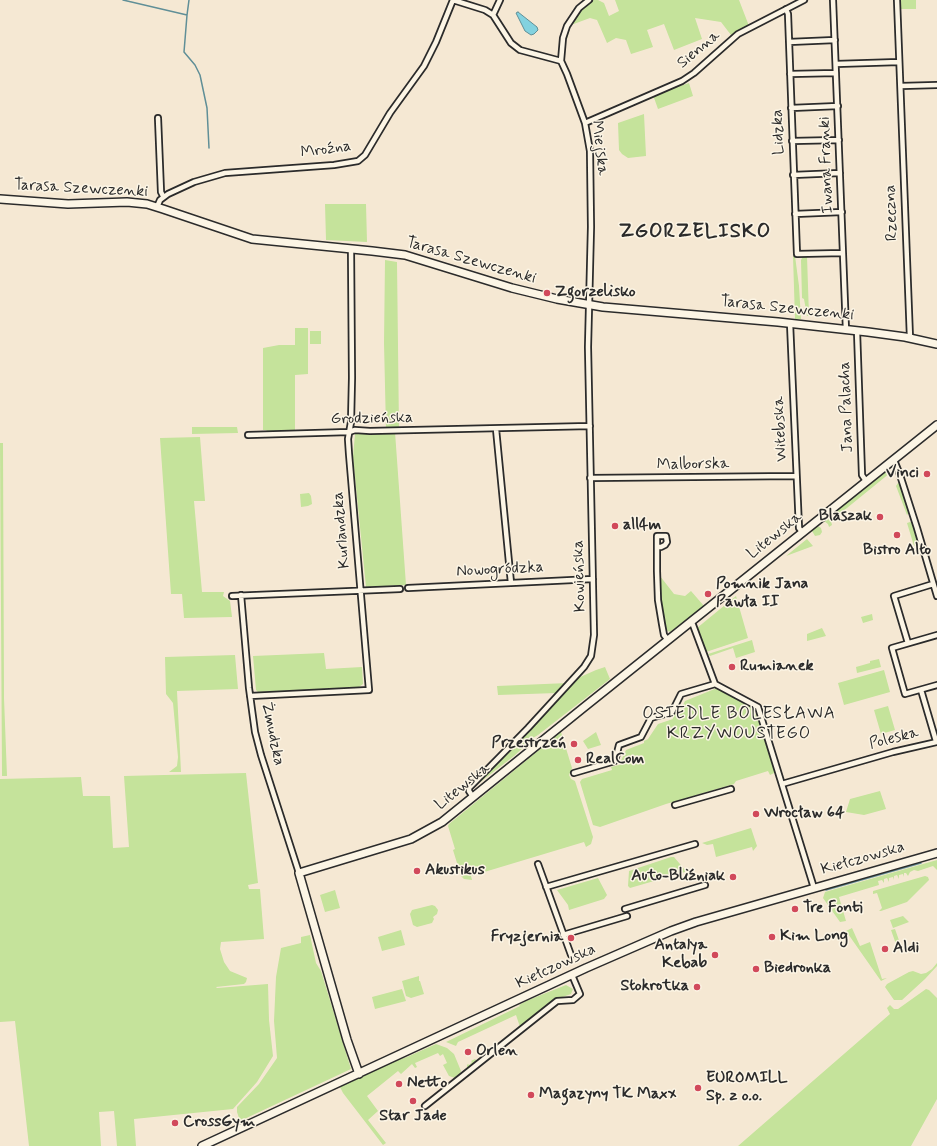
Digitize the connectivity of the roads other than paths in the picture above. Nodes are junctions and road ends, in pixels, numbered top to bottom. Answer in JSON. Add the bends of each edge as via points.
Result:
{"nodes":[{"id":1,"x":453,"y":0,"type":"edge"},
{"id":2,"x":500,"y":0,"type":"edge"},
{"id":3,"x":589,"y":0,"type":"edge"},
{"id":4,"x":804,"y":0,"type":"edge"},
{"id":5,"x":833,"y":0,"type":"edge"},
{"id":6,"x":897,"y":0,"type":"edge"},
{"id":7,"x":786,"y":9,"type":"junction"},
{"id":8,"x":493,"y":15,"type":"junction"},
{"id":9,"x":835,"y":40,"type":"junction"},
{"id":10,"x":788,"y":42,"type":"junction"},
{"id":11,"x":561,"y":61,"type":"junction"},
{"id":12,"x":899,"y":62,"type":"junction"},
{"id":13,"x":836,"y":64,"type":"junction"},
{"id":14,"x":836,"y":73,"type":"junction"},
{"id":15,"x":790,"y":74,"type":"junction"},
{"id":16,"x":937,"y":85,"type":"edge"},
{"id":17,"x":901,"y":86,"type":"junction"},
{"id":18,"x":838,"y":106,"type":"junction"},
{"id":19,"x":791,"y":108,"type":"junction"},
{"id":20,"x":158,"y":118,"type":"dead end"},
{"id":21,"x":585,"y":123,"type":"junction"},
{"id":22,"x":839,"y":140,"type":"junction"},
{"id":23,"x":792,"y":141,"type":"junction"},
{"id":24,"x":840,"y":173,"type":"junction"},
{"id":25,"x":793,"y":175,"type":"junction"},
{"id":26,"x":163,"y":196,"type":"junction"},
{"id":27,"x":0,"y":199,"type":"edge"},
{"id":28,"x":158,"y":207,"type":"junction"},
{"id":29,"x":842,"y":212,"type":"junction"},
{"id":30,"x":795,"y":214,"type":"junction"},
{"id":31,"x":351,"y":249,"type":"junction"},
{"id":32,"x":843,"y":253,"type":"junction"},
{"id":33,"x":589,"y":305,"type":"junction"},
{"id":34,"x":790,"y":323,"type":"junction"},
{"id":35,"x":846,"y":330,"type":"junction"},
{"id":36,"x":857,"y":331,"type":"junction"},
{"id":37,"x":910,"y":338,"type":"junction"},
{"id":38,"x":937,"y":344,"type":"edge"},
{"id":39,"x":937,"y":425,"type":"edge"},
{"id":40,"x":590,"y":426,"type":"junction"},
{"id":41,"x":496,"y":429,"type":"junction"},
{"id":42,"x":349,"y":432,"type":"junction"},
{"id":43,"x":248,"y":435,"type":"dead end"},
{"id":44,"x":894,"y":460,"type":"junction"},
{"id":45,"x":796,"y":476,"type":"junction"},
{"id":46,"x":590,"y":478,"type":"junction"},
{"id":47,"x":866,"y":481,"type":"junction"},
{"id":48,"x":802,"y":532,"type":"junction"},
{"id":49,"x":657,"y":547,"type":"dead end"},
{"id":50,"x":593,"y":579,"type":"junction"},
{"id":51,"x":511,"y":583,"type":"junction"},
{"id":52,"x":933,"y":584,"type":"junction"},
{"id":53,"x":408,"y":588,"type":"dead end"},
{"id":54,"x":400,"y":589,"type":"dead end"},
{"id":55,"x":361,"y":591,"type":"junction"},
{"id":56,"x":241,"y":595,"type":"junction"},
{"id":57,"x":232,"y":596,"type":"dead end"},
{"id":58,"x":937,"y":596,"type":"edge"},
{"id":59,"x":691,"y":622,"type":"junction"},
{"id":60,"x":937,"y":635,"type":"edge"},
{"id":61,"x":668,"y":640,"type":"junction"},
{"id":62,"x":908,"y":643,"type":"junction"},
{"id":63,"x":715,"y":684,"type":"junction"},
{"id":64,"x":937,"y":685,"type":"edge"},
{"id":65,"x":921,"y":690,"type":"junction"},
{"id":66,"x":250,"y":696,"type":"junction"},
{"id":67,"x":936,"y":742,"type":"edge"},
{"id":68,"x":574,"y":773,"type":"dead end"},
{"id":69,"x":782,"y":784,"type":"junction"},
{"id":70,"x":731,"y":789,"type":"dead end"},
{"id":71,"x":473,"y":797,"type":"junction"},
{"id":72,"x":675,"y":805,"type":"dead end"},
{"id":73,"x":695,"y":844,"type":"dead end"},
{"id":74,"x":937,"y":853,"type":"edge"},
{"id":75,"x":538,"y":864,"type":"dead end"},
{"id":76,"x":299,"y":873,"type":"junction"},
{"id":77,"x":705,"y":886,"type":"dead end"},
{"id":78,"x":546,"y":887,"type":"junction"},
{"id":79,"x":814,"y":888,"type":"junction"},
{"id":80,"x":625,"y":909,"type":"dead end"},
{"id":81,"x":627,"y":916,"type":"dead end"},
{"id":82,"x":563,"y":935,"type":"junction"},
{"id":83,"x":570,"y":955,"type":"dead end"},
{"id":84,"x":572,"y":975,"type":"junction"},
{"id":85,"x":359,"y":1074,"type":"junction"},
{"id":86,"x":425,"y":1106,"type":"dead end"},
{"id":87,"x":202,"y":1146,"type":"edge"}],
"edges":[{"from":1,"to":8,"type":"street"},
{"from":1,"to":26,"type":"street","name":"Mroźna","via":[[424,66],[390,113],[365,155],[358,161],[225,173],[194,182]]},
{"from":2,"to":8,"type":"street"},
{"from":3,"to":11,"type":"street","via":[[579,8],[567,26],[561,47]]},
{"from":4,"to":7,"type":"street","name":"Sienna"},
{"from":5,"to":9,"type":"street","name":"Iwana Franki"},
{"from":6,"to":12,"type":"street"},
{"from":7,"to":10,"type":"street","name":"Lidzka"},
{"from":7,"to":21,"type":"street","name":"Sienna","via":[[738,34],[688,78]]},
{"from":8,"to":11,"type":"street","via":[[511,43],[520,50]]},
{"from":9,"to":10,"type":"street"},
{"from":9,"to":13,"type":"street","name":"Iwana Franki"},
{"from":10,"to":15,"type":"street","name":"Lidzka"},
{"from":11,"to":21,"type":"street","name":"Miejska"},
{"from":12,"to":13,"type":"street"},
{"from":12,"to":17,"type":"street","name":"Rzeczna"},
{"from":13,"to":14,"type":"street","name":"Iwana Franki"},
{"from":14,"to":15,"type":"street"},
{"from":14,"to":18,"type":"street","name":"Iwana Franki"},
{"from":15,"to":19,"type":"street","name":"Lidzka"},
{"from":16,"to":17,"type":"street"},
{"from":17,"to":37,"type":"street","name":"Rzeczna"},
{"from":18,"to":19,"type":"street"},
{"from":18,"to":22,"type":"street","name":"Iwana Franki"},
{"from":19,"to":23,"type":"street","name":"Lidzka"},
{"from":20,"to":26,"type":"street"},
{"from":21,"to":33,"type":"street","name":"Miejska","via":[[590,151],[592,227]]},
{"from":22,"to":23,"type":"street"},
{"from":22,"to":24,"type":"street","name":"Iwana Franki"},
{"from":23,"to":25,"type":"street","name":"Lidzka"},
{"from":24,"to":25,"type":"street"},
{"from":24,"to":29,"type":"street","name":"Iwana Franki"},
{"from":25,"to":30,"type":"street","name":"Lidzka"},
{"from":26,"to":28,"type":"street"},
{"from":27,"to":28,"type":"street","name":"Tarasa Szewczenki","via":[[68,204],[127,202]]},
{"from":28,"to":31,"type":"street","name":"Tarasa Szewczenki","via":[[252,239]]},
{"from":29,"to":30,"type":"street"},
{"from":29,"to":32,"type":"street","name":"Iwana Franki"},
{"from":30,"to":32,"type":"street","name":"Lidzka","via":[[797,254]]},
{"from":31,"to":33,"type":"street","name":"Tarasa Szewczenki","via":[[414,258],[512,288],[557,300]]},
{"from":31,"to":42,"type":"street","name":"Kurlandzka","via":[[352,378]]},
{"from":32,"to":35,"type":"street","name":"Iwana Franki"},
{"from":33,"to":34,"type":"street","name":"Tarasa Szewczenki"},
{"from":33,"to":40,"type":"street","name":"Kowieńska"},
{"from":34,"to":35,"type":"street","name":"Tarasa Szewczenki"},
{"from":34,"to":45,"type":"street","name":"Witebska"},
{"from":35,"to":36,"type":"street","name":"Tarasa Szewczenki"},
{"from":36,"to":37,"type":"street","name":"Tarasa Szewczenki"},
{"from":36,"to":47,"type":"street","name":"Jana Palacha","via":[[862,475]]},
{"from":37,"to":38,"type":"street","name":"Tarasa Szewczenki"},
{"from":39,"to":44,"type":"street","name":"Litewska"},
{"from":40,"to":41,"type":"street","name":"Grodzieńska"},
{"from":40,"to":46,"type":"street","name":"Kowieńska"},
{"from":41,"to":42,"type":"street","name":"Grodzieńska"},
{"from":41,"to":51,"type":"street"},
{"from":42,"to":43,"type":"street","name":"Grodzieńska"},
{"from":42,"to":55,"type":"street","name":"Kurlandzka"},
{"from":44,"to":47,"type":"street","name":"Litewska"},
{"from":44,"to":52,"type":"street"},
{"from":45,"to":46,"type":"street","name":"Malborska"},
{"from":45,"to":48,"type":"street","name":"Witebska","via":[[799,528]]},
{"from":46,"to":50,"type":"street","name":"Kowieńska"},
{"from":47,"to":48,"type":"street","name":"Litewska"},
{"from":48,"to":59,"type":"street","name":"Litewska"},
{"from":49,"to":61,"type":"street","via":[[658,600],[664,635]]},
{"from":50,"to":51,"type":"street","name":"Nowogródzka"},
{"from":50,"to":71,"type":"street","name":"Kowieńska","via":[[594,635],[590,658],[528,728],[469,788]]},
{"from":51,"to":53,"type":"street","name":"Nowogródzka"},
{"from":52,"to":58,"type":"street"},
{"from":52,"to":62,"type":"street","via":[[894,596]]},
{"from":54,"to":55,"type":"street"},
{"from":55,"to":56,"type":"street"},
{"from":55,"to":66,"type":"street","name":"Kurlandzka","via":[[369,690]]},
{"from":56,"to":57,"type":"street"},
{"from":56,"to":66,"type":"street","name":"Żmudzka"},
{"from":59,"to":61,"type":"street","name":"Litewska"},
{"from":59,"to":63,"type":"street"},
{"from":60,"to":62,"type":"street"},
{"from":61,"to":71,"type":"street","name":"Litewska"},
{"from":62,"to":65,"type":"street","via":[[892,648],[894,656],[905,694]]},
{"from":63,"to":68,"type":"street","via":[[682,694],[672,712],[651,718],[641,737],[619,745],[615,760]]},
{"from":63,"to":69,"type":"street","via":[[758,707]]},
{"from":64,"to":65,"type":"street"},
{"from":65,"to":67,"type":"street","name":"Poleska"},
{"from":66,"to":76,"type":"street","name":"Żmudzka","via":[[261,755]]},
{"from":67,"to":69,"type":"street","name":"Poleska"},
{"from":69,"to":79,"type":"street"},
{"from":70,"to":72,"type":"street"},
{"from":71,"to":76,"type":"street","name":"Litewska","via":[[442,822],[411,839]]},
{"from":73,"to":78,"type":"street"},
{"from":74,"to":79,"type":"street","name":"Kiełczowska"},
{"from":75,"to":78,"type":"street"},
{"from":76,"to":85,"type":"street","name":"Żmudzka"},
{"from":77,"to":80,"type":"street"},
{"from":78,"to":82,"type":"street"},
{"from":79,"to":84,"type":"street","name":"Kiełczowska","via":[[682,927]]},
{"from":81,"to":82,"type":"street"},
{"from":82,"to":83,"type":"street"},
{"from":84,"to":85,"type":"street","name":"Kiełczowska"},
{"from":84,"to":86,"type":"street","via":[[580,994],[573,1000],[557,1001]]},
{"from":85,"to":87,"type":"street","name":"Kiełczowska"}]}
